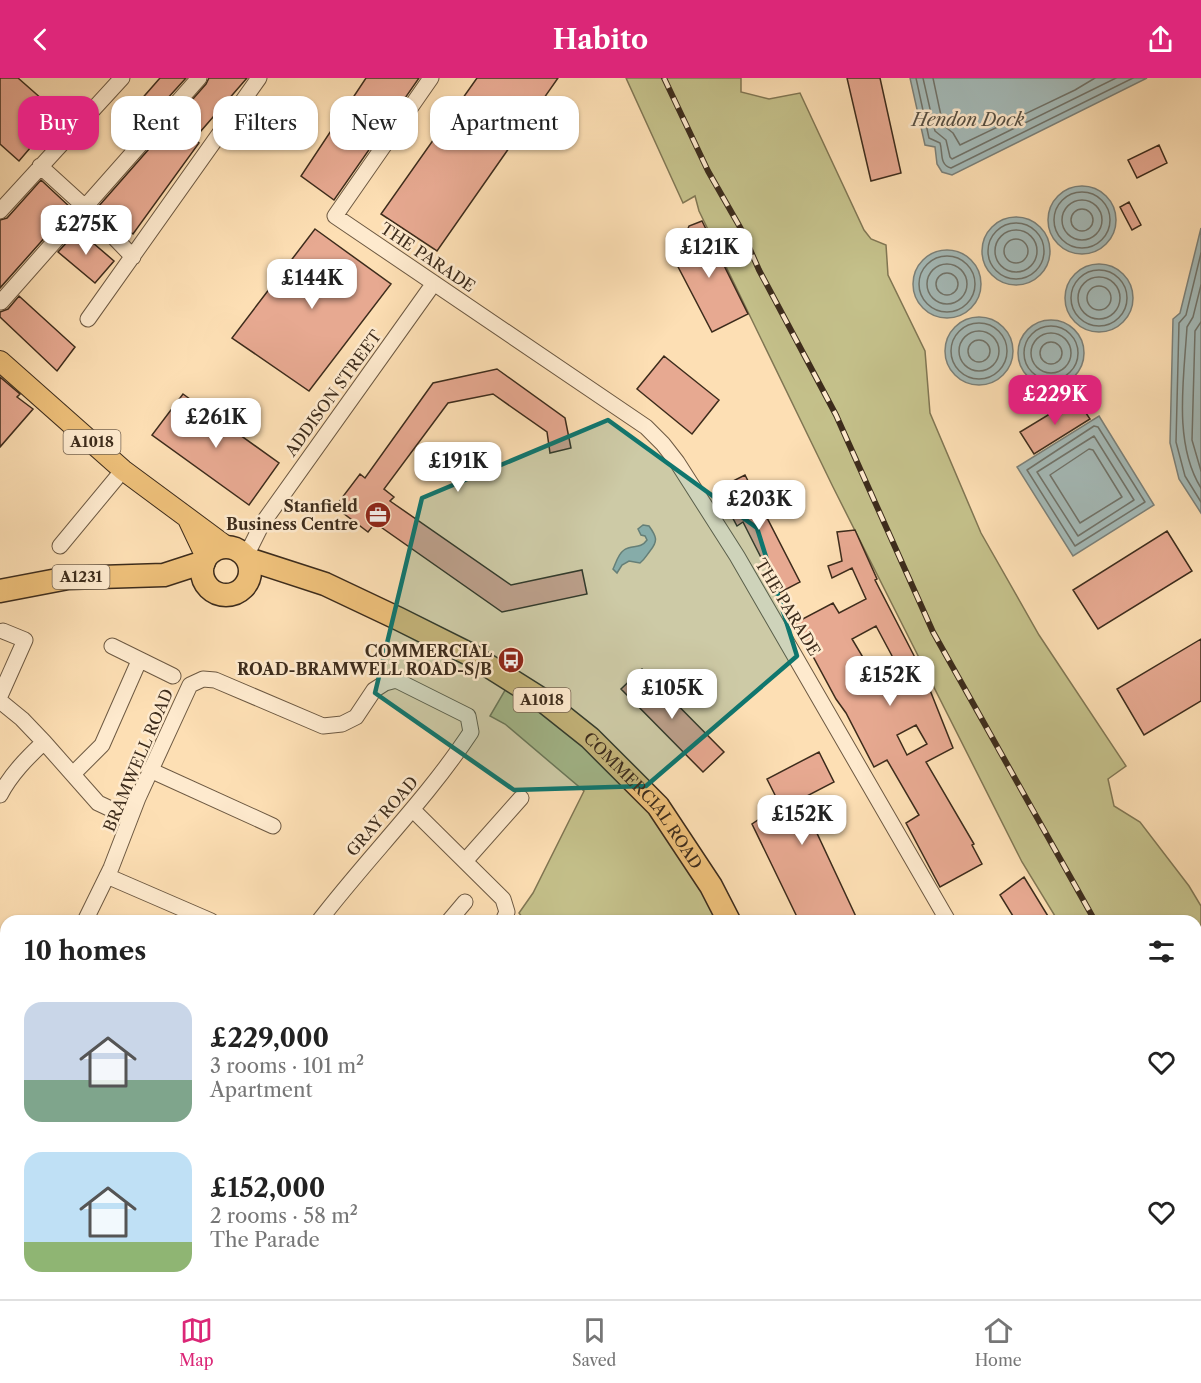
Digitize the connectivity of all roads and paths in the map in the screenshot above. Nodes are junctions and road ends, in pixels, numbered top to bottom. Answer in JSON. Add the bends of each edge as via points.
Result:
{"nodes":[{"id":1,"x":122,"y":78,"type":"edge"},
{"id":2,"x":199,"y":78,"type":"edge"},
{"id":3,"x":260,"y":78,"type":"edge"},
{"id":4,"x":431,"y":78,"type":"edge"},
{"id":5,"x":40,"y":166,"type":"junction"},
{"id":6,"x":85,"y":207,"type":"junction"},
{"id":7,"x":0,"y":211,"type":"edge"},
{"id":8,"x":133,"y":257,"type":"junction"},
{"id":9,"x":434,"y":283,"type":"junction"},
{"id":10,"x":1,"y":302,"type":"edge"},
{"id":11,"x":88,"y":319,"type":"dead end"},
{"id":12,"x":0,"y":361,"type":"edge"},
{"id":13,"x":123,"y":470,"type":"junction"},
{"id":14,"x":188,"y":519,"type":"junction"},
{"id":15,"x":60,"y":546,"type":"dead end"},
{"id":16,"x":238,"y":552,"type":"junction"},
{"id":17,"x":205,"y":560,"type":"junction"},
{"id":18,"x":280,"y":571,"type":"junction"},
{"id":19,"x":164,"y":575,"type":"junction"},
{"id":20,"x":242,"y":590,"type":"junction"},
{"id":21,"x":0,"y":591,"type":"edge"},
{"id":22,"x":217,"y":593,"type":"junction"},
{"id":23,"x":3,"y":631,"type":"dead end"},
{"id":24,"x":112,"y":646,"type":"dead end"},
{"id":25,"x":139,"y":661,"type":"junction"},
{"id":26,"x":173,"y":676,"type":"dead end"},
{"id":27,"x":0,"y":696,"type":"edge"},
{"id":28,"x":0,"y":700,"type":"edge"},
{"id":29,"x":471,"y":732,"type":"joint"},
{"id":30,"x":44,"y":742,"type":"junction"},
{"id":31,"x":150,"y":770,"type":"junction"},
{"id":32,"x":73,"y":774,"type":"junction"},
{"id":33,"x":0,"y":795,"type":"edge"},
{"id":34,"x":521,"y":798,"type":"dead end"},
{"id":35,"x":413,"y":810,"type":"junction"},
{"id":36,"x":130,"y":818,"type":"junction"},
{"id":37,"x":273,"y":826,"type":"dead end"},
{"id":38,"x":466,"y":860,"type":"junction"},
{"id":39,"x":107,"y":876,"type":"junction"},
{"id":40,"x":465,"y":902,"type":"dead end"},
{"id":41,"x":88,"y":915,"type":"edge"},
{"id":42,"x":197,"y":915,"type":"edge"},
{"id":43,"x":323,"y":915,"type":"edge"},
{"id":44,"x":454,"y":915,"type":"edge"},
{"id":45,"x":505,"y":915,"type":"edge"},
{"id":46,"x":726,"y":915,"type":"edge"},
{"id":47,"x":945,"y":915,"type":"edge"}],
"edges":[{"from":1,"to":5,"type":"street"},
{"from":2,"to":6,"type":"street"},
{"from":3,"to":8,"type":"street"},
{"from":4,"to":9,"type":"street","name":"THE PARADE","via":[[335,216]]},
{"from":5,"to":6,"type":"street"},
{"from":5,"to":7,"type":"street"},
{"from":6,"to":8,"type":"street"},
{"from":6,"to":10,"type":"street"},
{"from":8,"to":11,"type":"street"},
{"from":9,"to":16,"type":"street","name":"ADDISON STREET"},
{"from":9,"to":47,"type":"street","name":"THE PARADE","via":[[645,427],[663,444],[737,556]]},
{"from":12,"to":13,"type":"main road","number":"A1018"},
{"from":13,"to":14,"type":"main road","number":"A1018"},
{"from":13,"to":15,"type":"street"},
{"from":14,"to":16,"type":"main road","number":"A1018"},
{"from":14,"to":17,"type":"main road","number":"A1018"},
{"from":16,"to":17,"type":"highway","via":[[212,551]]},
{"from":16,"to":18,"type":"highway","name":"COMMERCIAL ROAD","number":"A1018"},
{"from":16,"to":20,"type":"highway","via":[[250,576]]},
{"from":17,"to":19,"type":"highway","number":"A1231"},
{"from":17,"to":22,"type":"highway","via":[[202,570],[206,584]]},
{"from":18,"to":20,"type":"highway"},
{"from":18,"to":46,"type":"highway","name":"COMMERCIAL ROAD","number":"A1018","via":[[325,584],[406,622],[471,655],[542,699],[590,738],[658,806],[711,885]]},
{"from":19,"to":21,"type":"highway","number":"A1231","via":[[68,578]]},
{"from":19,"to":22,"type":"highway","number":"A1231"},
{"from":20,"to":22,"type":"highway","via":[[230,595]]},
{"from":23,"to":27,"type":"street","via":[[25,640]]},
{"from":24,"to":25,"type":"street"},
{"from":25,"to":26,"type":"street"},
{"from":25,"to":32,"type":"street","via":[[102,745]]},
{"from":28,"to":30,"type":"street"},
{"from":29,"to":31,"type":"street","name":"BRAMWELL ROAD","via":[[468,716],[396,680],[374,690],[356,717],[342,724],[323,726],[214,680],[203,679],[190,685]]},
{"from":29,"to":35,"type":"street","name":"GRAY ROAD"},
{"from":30,"to":32,"type":"street"},
{"from":30,"to":33,"type":"street","via":[[26,758]]},
{"from":31,"to":36,"type":"street","name":"BRAMWELL ROAD"},
{"from":31,"to":37,"type":"street"},
{"from":32,"to":36,"type":"street","via":[[98,803]]},
{"from":34,"to":38,"type":"street"},
{"from":35,"to":38,"type":"street"},
{"from":35,"to":43,"type":"street","name":"GRAY ROAD"},
{"from":36,"to":39,"type":"street","name":"BRAMWELL ROAD"},
{"from":38,"to":45,"type":"street","via":[[503,899]]},
{"from":39,"to":41,"type":"street","name":"BRAMWELL ROAD"},
{"from":39,"to":42,"type":"street"},
{"from":40,"to":44,"type":"street"}]}
